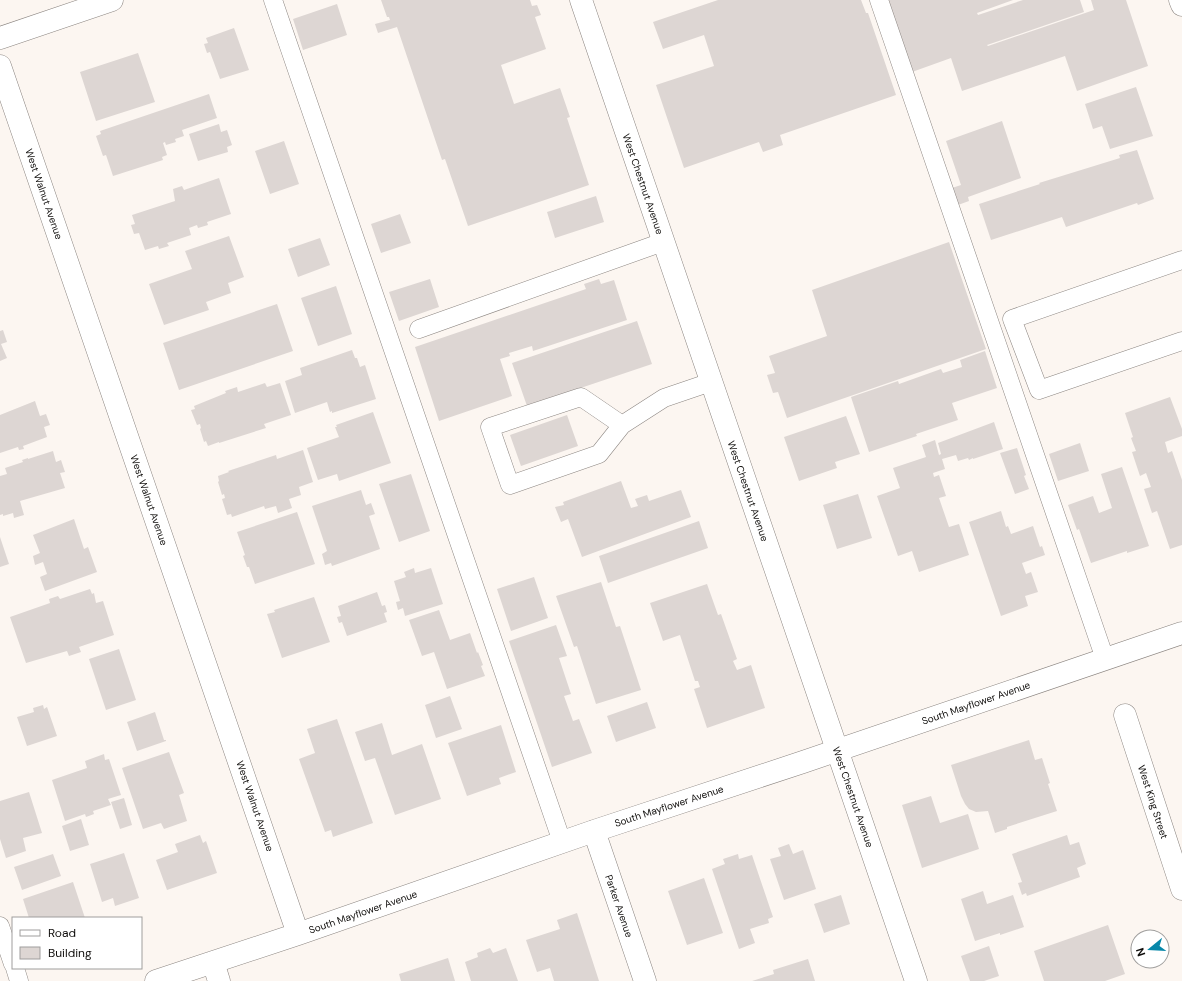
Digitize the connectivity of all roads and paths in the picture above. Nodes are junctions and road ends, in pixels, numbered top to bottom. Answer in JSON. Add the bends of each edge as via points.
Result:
{"nodes":[{"id":1,"x":112,"y":0,"type":"edge"},
{"id":2,"x":273,"y":0,"type":"edge"},
{"id":3,"x":581,"y":0,"type":"edge"},
{"id":4,"x":879,"y":0,"type":"edge"},
{"id":5,"x":1180,"y":0,"type":"edge"},
{"id":6,"x":1182,"y":5,"type":"edge"},
{"id":7,"x":0,"y":38,"type":"edge"},
{"id":8,"x":0,"y":66,"type":"edge"},
{"id":9,"x":663,"y":242,"type":"junction"},
{"id":10,"x":1182,"y":260,"type":"edge"},
{"id":11,"x":419,"y":329,"type":"dead end"},
{"id":12,"x":1182,"y":341,"type":"edge"},
{"id":13,"x":711,"y":382,"type":"junction"},
{"id":14,"x":622,"y":425,"type":"junction"},
{"id":15,"x":1182,"y":633,"type":"edge"},
{"id":16,"x":1104,"y":659,"type":"junction"},
{"id":17,"x":1125,"y":715,"type":"dead end"},
{"id":18,"x":837,"y":751,"type":"junction"},
{"id":19,"x":594,"y":831,"type":"junction"},
{"id":20,"x":562,"y":842,"type":"junction"},
{"id":21,"x":1182,"y":889,"type":"edge"},
{"id":22,"x":0,"y":926,"type":"edge"},
{"id":23,"x":298,"y":934,"type":"junction"},
{"id":24,"x":12,"y":961,"type":"edge"},
{"id":25,"x":14,"y":969,"type":"edge"},
{"id":26,"x":216,"y":972,"type":"edge"},
{"id":27,"x":19,"y":981,"type":"edge"},
{"id":28,"x":156,"y":981,"type":"edge"},
{"id":29,"x":645,"y":981,"type":"edge"},
{"id":30,"x":916,"y":981,"type":"edge"}],
"edges":[{"from":1,"to":7,"type":"street"},
{"from":2,"to":20,"type":"lane"},
{"from":3,"to":9,"type":"street","name":"West Chestnut Avenue"},
{"from":4,"to":16,"type":"lane"},
{"from":5,"to":6,"type":"street"},
{"from":8,"to":23,"type":"street","name":"West Walnut Avenue"},
{"from":9,"to":11,"type":"lane"},
{"from":9,"to":13,"type":"street","name":"West Chestnut Avenue"},
{"from":10,"to":12,"type":"lane","via":[[1012,319],[1039,390]]},
{"from":13,"to":14,"type":"lane","via":[[664,398]]},
{"from":13,"to":18,"type":"street","name":"West Chestnut Avenue"},
{"from":14,"to":14,"type":"lane","via":[[599,454],[510,485],[490,427],[581,397]]},
{"from":15,"to":16,"type":"street","name":"South Mayflower Avenue"},
{"from":16,"to":18,"type":"street","name":"South Mayflower Avenue"},
{"from":17,"to":21,"type":"street","name":"West King Street"},
{"from":18,"to":19,"type":"street","name":"South Mayflower Avenue"},
{"from":18,"to":30,"type":"street","name":"West Chestnut Avenue"},
{"from":19,"to":20,"type":"street","name":"South Mayflower Avenue"},
{"from":19,"to":29,"type":"street","name":"Parker Avenue"},
{"from":20,"to":23,"type":"street","name":"South Mayflower Avenue"},
{"from":22,"to":24,"type":"lane"},
{"from":23,"to":26,"type":"street","name":"South Mayflower Avenue"},
{"from":25,"to":27,"type":"lane"},
{"from":26,"to":28,"type":"street","name":"South Mayflower Avenue"}]}
